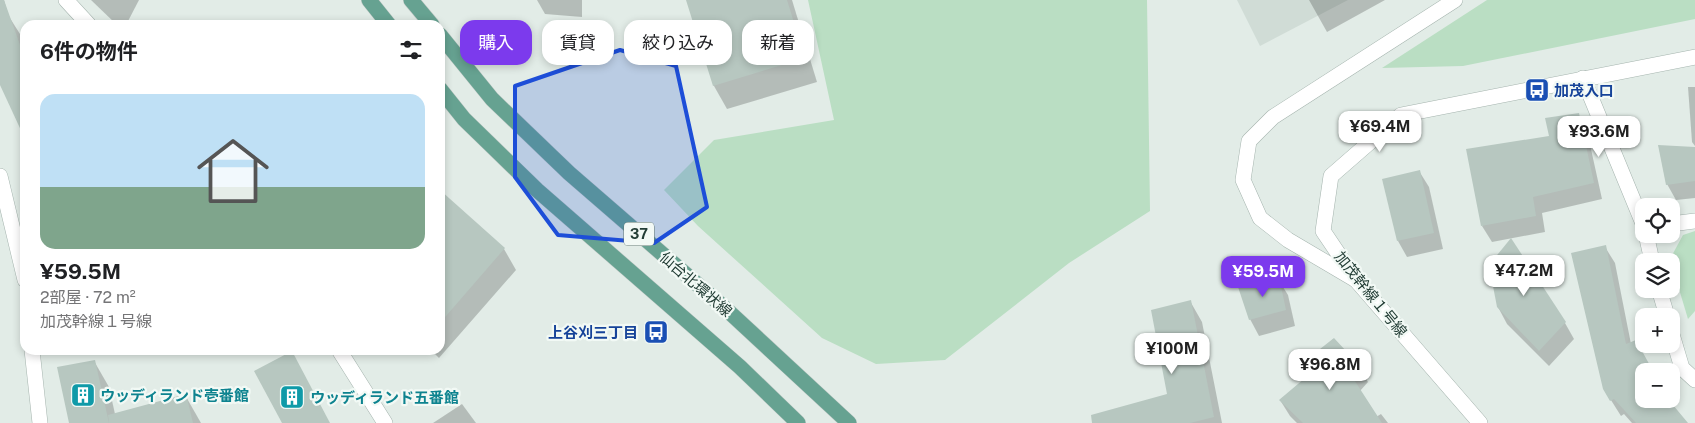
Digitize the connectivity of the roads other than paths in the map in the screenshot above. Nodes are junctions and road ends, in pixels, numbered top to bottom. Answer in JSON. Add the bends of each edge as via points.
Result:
{"nodes":[{"id":1,"x":66,"y":0,"type":"edge"},
{"id":2,"x":369,"y":0,"type":"edge"},
{"id":3,"x":411,"y":0,"type":"edge"},
{"id":4,"x":1455,"y":0,"type":"edge"},
{"id":5,"x":84,"y":20,"type":"edge"},
{"id":6,"x":385,"y":20,"type":"edge"},
{"id":7,"x":428,"y":20,"type":"edge"},
{"id":8,"x":445,"y":41,"type":"edge"},
{"id":9,"x":1695,"y":57,"type":"edge"},
{"id":10,"x":1583,"y":78,"type":"junction"},
{"id":11,"x":445,"y":95,"type":"edge"},
{"id":12,"x":0,"y":176,"type":"edge"},
{"id":13,"x":1635,"y":204,"type":"edge"},
{"id":14,"x":1695,"y":221,"type":"edge"},
{"id":15,"x":1680,"y":223,"type":"edge"},
{"id":16,"x":20,"y":259,"type":"edge"},
{"id":17,"x":1356,"y":280,"type":"junction"},
{"id":18,"x":1678,"y":353,"type":"edge"},
{"id":19,"x":33,"y":355,"type":"edge"},
{"id":20,"x":342,"y":355,"type":"edge"},
{"id":21,"x":1695,"y":380,"type":"edge"},
{"id":22,"x":40,"y":423,"type":"edge"},
{"id":23,"x":385,"y":423,"type":"edge"},
{"id":24,"x":798,"y":423,"type":"edge"},
{"id":25,"x":849,"y":423,"type":"edge"},
{"id":26,"x":1480,"y":423,"type":"edge"}],
"edges":[{"from":1,"to":5,"type":"street"},
{"from":2,"to":6,"type":"main road"},
{"from":3,"to":7,"type":"main road"},
{"from":4,"to":17,"type":"street","via":[[1273,117],[1249,141],[1243,180],[1260,218],[1288,240]]},
{"from":8,"to":25,"type":"main road","name":"仙台北環状線","number":"37","via":[[492,98],[569,172],[727,310]]},
{"from":9,"to":10,"type":"street","name":"加茂幹線１号線"},
{"from":10,"to":13,"type":"street"},
{"from":10,"to":17,"type":"street","name":"加茂幹線１号線","via":[[1401,115],[1331,176],[1323,231]]},
{"from":11,"to":24,"type":"main road","number":"37","via":[[464,119],[537,190],[740,367]]},
{"from":12,"to":16,"type":"street"},
{"from":14,"to":15,"type":"street"},
{"from":17,"to":26,"type":"street","name":"加茂幹線１号線"},
{"from":18,"to":21,"type":"street","via":[[1682,368]]},
{"from":19,"to":22,"type":"street"},
{"from":20,"to":23,"type":"street"}]}
